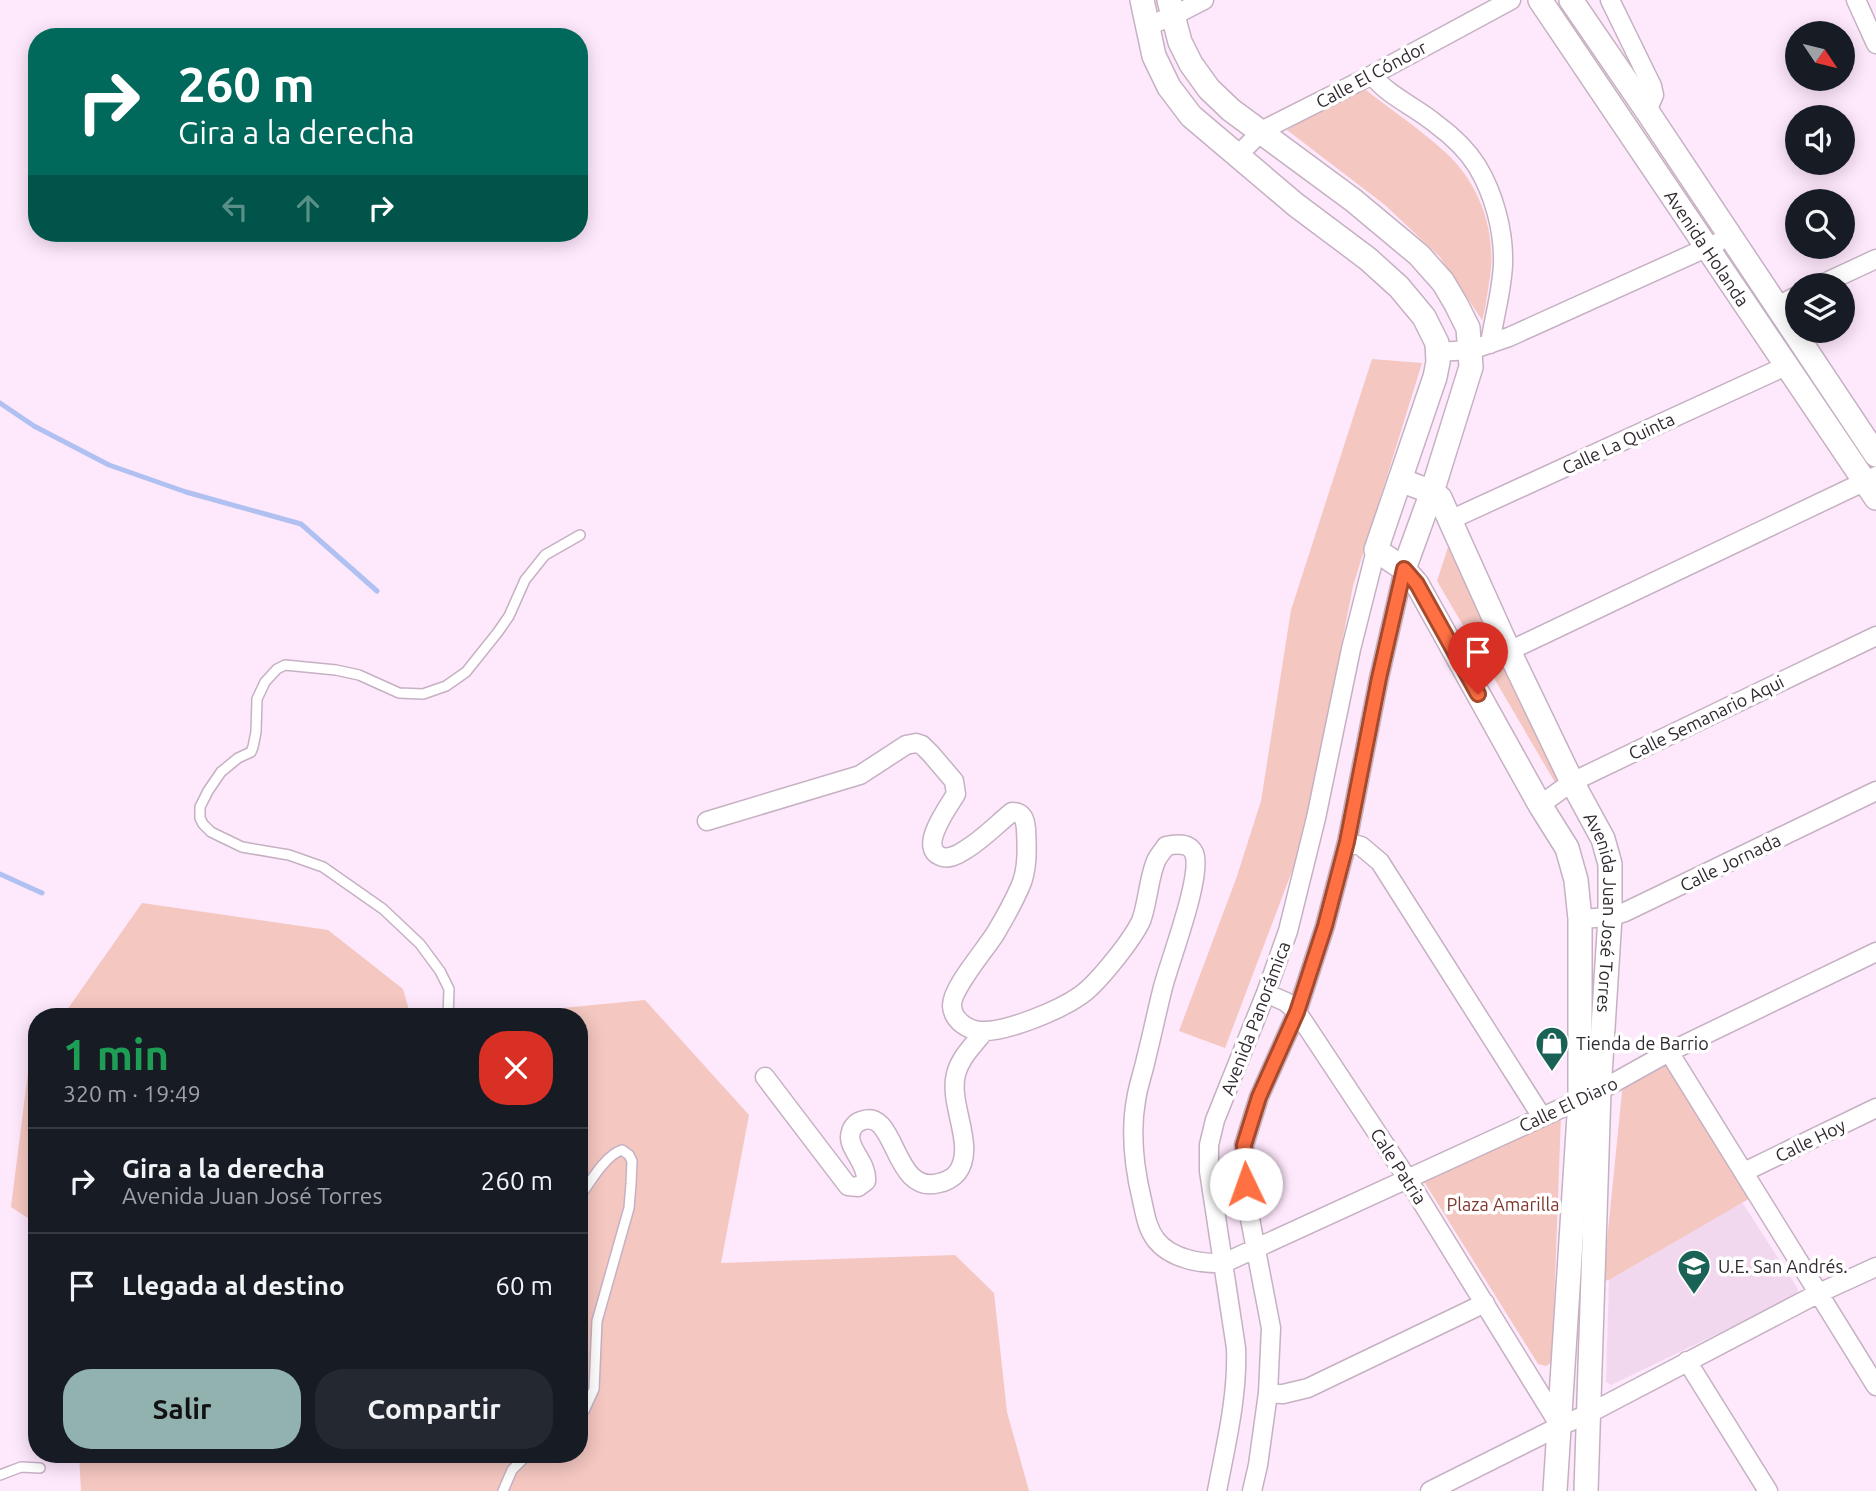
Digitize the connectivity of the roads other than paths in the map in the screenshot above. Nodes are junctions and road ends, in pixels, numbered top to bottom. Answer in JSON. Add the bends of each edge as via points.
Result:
{"nodes":[{"id":1,"x":1142,"y":0,"type":"edge"},
{"id":2,"x":1204,"y":0,"type":"edge"},
{"id":3,"x":1511,"y":0,"type":"edge"},
{"id":4,"x":1540,"y":0,"type":"edge"},
{"id":5,"x":1571,"y":0,"type":"edge"},
{"id":6,"x":1610,"y":0,"type":"edge"},
{"id":7,"x":1856,"y":0,"type":"edge"},
{"id":8,"x":1171,"y":8,"type":"edge"},
{"id":9,"x":1147,"y":26,"type":"junction"},
{"id":10,"x":1876,"y":44,"type":"edge"},
{"id":11,"x":1372,"y":75,"type":"junction"},
{"id":12,"x":1647,"y":111,"type":"junction"},
{"id":13,"x":1261,"y":132,"type":"junction"},
{"id":14,"x":1237,"y":156,"type":"junction"},
{"id":15,"x":1730,"y":236,"type":"junction"},
{"id":16,"x":1707,"y":248,"type":"junction"},
{"id":17,"x":1876,"y":259,"type":"edge"},
{"id":18,"x":1846,"y":273,"type":"edge"},
{"id":19,"x":1785,"y":299,"type":"edge"},
{"id":20,"x":1811,"y":343,"type":"edge"},
{"id":21,"x":1480,"y":347,"type":"junction"},
{"id":22,"x":1438,"y":352,"type":"junction"},
{"id":23,"x":1786,"y":366,"type":"junction"},
{"id":24,"x":1876,"y":455,"type":"edge"},
{"id":25,"x":1400,"y":480,"type":"junction"},
{"id":26,"x":1873,"y":485,"type":"edge"},
{"id":27,"x":1432,"y":492,"type":"junction"},
{"id":28,"x":1450,"y":520,"type":"junction"},
{"id":29,"x":580,"y":535,"type":"dead end"},
{"id":30,"x":1376,"y":550,"type":"junction"},
{"id":31,"x":1404,"y":569,"type":"junction"},
{"id":32,"x":1876,"y":636,"type":"edge"},
{"id":33,"x":1509,"y":651,"type":"junction"},
{"id":34,"x":1572,"y":782,"type":"junction"},
{"id":35,"x":1876,"y":791,"type":"edge"},
{"id":36,"x":1540,"y":805,"type":"junction"},
{"id":37,"x":707,"y":821,"type":"dead end"},
{"id":38,"x":1347,"y":842,"type":"junction"},
{"id":39,"x":1610,"y":916,"type":"junction"},
{"id":40,"x":1580,"y":919,"type":"junction"},
{"id":41,"x":1876,"y":952,"type":"edge"},
{"id":42,"x":1266,"y":993,"type":"junction"},
{"id":43,"x":449,"y":1008,"type":"edge"},
{"id":44,"x":1297,"y":1012,"type":"junction"},
{"id":45,"x":983,"y":1031,"type":"junction"},
{"id":46,"x":1669,"y":1052,"type":"junction"},
{"id":47,"x":765,"y":1077,"type":"dead end"},
{"id":48,"x":1589,"y":1095,"type":"junction"},
{"id":49,"x":1876,"y":1108,"type":"edge"},
{"id":50,"x":1542,"y":1117,"type":"junction"},
{"id":51,"x":1744,"y":1171,"type":"junction"},
{"id":52,"x":1407,"y":1178,"type":"junction"},
{"id":53,"x":588,"y":1186,"type":"edge"},
{"id":54,"x":1255,"y":1249,"type":"junction"},
{"id":55,"x":1224,"y":1263,"type":"junction"},
{"id":56,"x":1876,"y":1267,"type":"edge"},
{"id":57,"x":1819,"y":1293,"type":"junction"},
{"id":58,"x":1485,"y":1303,"type":"junction"},
{"id":59,"x":1687,"y":1361,"type":"junction"},
{"id":60,"x":1876,"y":1387,"type":"edge"},
{"id":61,"x":1268,"y":1393,"type":"junction"},
{"id":62,"x":588,"y":1401,"type":"edge"},
{"id":63,"x":1588,"y":1414,"type":"junction"},
{"id":64,"x":1560,"y":1426,"type":"junction"},
{"id":65,"x":519,"y":1463,"type":"edge"},
{"id":66,"x":40,"y":1468,"type":"dead end"},
{"id":67,"x":0,"y":1475,"type":"edge"},
{"id":68,"x":1433,"y":1490,"type":"edge"},
{"id":69,"x":503,"y":1491,"type":"edge"},
{"id":70,"x":1217,"y":1491,"type":"edge"},
{"id":71,"x":1252,"y":1491,"type":"edge"},
{"id":72,"x":1555,"y":1491,"type":"edge"},
{"id":73,"x":1586,"y":1491,"type":"edge"},
{"id":74,"x":1768,"y":1491,"type":"edge"}],
"edges":[{"from":1,"to":9,"type":"street"},
{"from":2,"to":8,"type":"street"},
{"from":3,"to":11,"type":"street","name":"Calle El Cóndor"},
{"from":4,"to":16,"type":"street","name":"Avenida Holanda"},
{"from":5,"to":12,"type":"street","name":"Avenida Holanda"},
{"from":6,"to":12,"type":"street","via":[[1653,86]]},
{"from":7,"to":10,"type":"street"},
{"from":8,"to":9,"type":"street"},
{"from":8,"to":13,"type":"street","via":[[1180,42],[1209,89]]},
{"from":9,"to":14,"type":"street","via":[[1154,56],[1169,87],[1191,116]]},
{"from":11,"to":13,"type":"street","name":"Calle El Cóndor"},
{"from":11,"to":21,"type":"street","via":[[1456,141],[1487,186],[1502,237],[1503,262],[1497,309]]},
{"from":12,"to":15,"type":"street","name":"Avenida Holanda"},
{"from":13,"to":14,"type":"street","name":"Calle El Cóndor"},
{"from":13,"to":21,"type":"street","via":[[1419,255],[1443,282]]},
{"from":14,"to":22,"type":"street","via":[[1399,287],[1428,323]]},
{"from":15,"to":16,"type":"street"},
{"from":15,"to":19,"type":"street","name":"Avenida Holanda"},
{"from":16,"to":21,"type":"street"},
{"from":16,"to":23,"type":"street","name":"Avenida Holanda"},
{"from":17,"to":18,"type":"street"},
{"from":20,"to":24,"type":"street","name":"Avenida Holanda"},
{"from":21,"to":22,"type":"street"},
{"from":21,"to":27,"type":"street"},
{"from":22,"to":25,"type":"street","via":[[1435,377]]},
{"from":23,"to":26,"type":"street","name":"Avenida Holanda"},
{"from":23,"to":28,"type":"street","name":"Calle La Quinta"},
{"from":25,"to":27,"type":"street"},
{"from":25,"to":30,"type":"street"},
{"from":26,"to":33,"type":"street"},
{"from":27,"to":28,"type":"street","name":"Avenida Juan José Torres"},
{"from":27,"to":31,"type":"street"},
{"from":28,"to":33,"type":"street","name":"Avenida Juan José Torres"},
{"from":29,"to":43,"type":"lane","via":[[545,555],[525,580],[498,632],[466,672],[446,686],[423,694],[399,693],[335,670],[285,665],[277,669],[257,699],[251,752],[221,772],[200,807],[200,818],[211,832],[242,847],[323,867],[383,909],[420,944],[440,971],[449,989]]},
{"from":30,"to":31,"type":"street","name":"Avenida Juan José Torres"},
{"from":30,"to":42,"type":"street","name":"Avenida Panorámica","via":[[1292,918]]},
{"from":31,"to":36,"type":"street","name":"Avenida Juan José Torres","via":[[1417,584]]},
{"from":31,"to":38,"type":"street","name":"Avenida Panorámica"},
{"from":32,"to":34,"type":"street","name":"Calle Semanario Aqui"},
{"from":33,"to":34,"type":"street","name":"Avenida Juan José Torres"},
{"from":34,"to":36,"type":"street","name":"Calle Semanario Aqui"},
{"from":34,"to":39,"type":"street","name":"Avenida Juan José Torres","via":[[1603,839],[1610,864]]},
{"from":35,"to":39,"type":"street","name":"Calle Jornada"},
{"from":36,"to":40,"type":"street","name":"Avenida Juan José Torres","via":[[1573,864]]},
{"from":37,"to":45,"type":"street","via":[[860,775],[916,743],[931,754],[956,789],[934,832],[934,852],[940,857],[964,851],[1012,812],[1022,814],[1027,848],[1022,885],[951,1006],[961,1024]]},
{"from":38,"to":44,"type":"street","name":"Avenida Panorámica"},
{"from":38,"to":50,"type":"street","via":[[1361,846],[1380,862]]},
{"from":39,"to":40,"type":"street","name":"Calle Jornada"},
{"from":39,"to":48,"type":"street","name":"Avenida Juan José Torres"},
{"from":40,"to":48,"type":"street","name":"Avenida Juan José Torres"},
{"from":41,"to":46,"type":"street","name":"Calle El Diaro"},
{"from":42,"to":44,"type":"street","name":"Cale Patria"},
{"from":42,"to":55,"type":"street","name":"Avenida Panorámica","via":[[1214,1120],[1209,1145]]},
{"from":44,"to":52,"type":"street","name":"Cale Patria"},
{"from":44,"to":54,"type":"street","name":"Avenida Panorámica","via":[[1259,1097],[1244,1145]]},
{"from":45,"to":47,"type":"street","via":[[963,1056],[956,1076],[955,1102],[965,1158],[958,1173],[936,1185],[920,1182],[907,1172],[885,1129],[870,1119],[859,1121],[850,1136],[867,1172],[866,1181],[858,1187],[848,1186]]},
{"from":45,"to":55,"type":"street","via":[[1003,1030],[1083,994],[1135,933],[1155,861],[1166,846],[1177,844],[1194,852],[1194,883],[1136,1101],[1134,1168],[1147,1223],[1156,1240],[1192,1261]]},
{"from":46,"to":48,"type":"street","name":"Calle El Diaro"},
{"from":46,"to":51,"type":"street"},
{"from":48,"to":50,"type":"street","name":"Calle El Diaro"},
{"from":48,"to":63,"type":"street","name":"Avenida Juan José Torres"},
{"from":48,"to":64,"type":"street","name":"Avenida Juan José Torres"},
{"from":49,"to":51,"type":"street","name":"Calle Hoy"},
{"from":50,"to":52,"type":"street","name":"Calle El Diaro"},
{"from":51,"to":57,"type":"street"},
{"from":52,"to":54,"type":"street","name":"Calle El Diaro"},
{"from":52,"to":58,"type":"street","name":"Cale Patria"},
{"from":53,"to":62,"type":"lane","via":[[616,1151],[629,1155],[629,1208],[597,1321],[593,1389]]},
{"from":54,"to":55,"type":"street","name":"Calle El Diaro"},
{"from":54,"to":61,"type":"street","name":"Avenida Panorámica","via":[[1271,1328]]},
{"from":55,"to":70,"type":"street","name":"Avenida Panorámica","via":[[1237,1364]]},
{"from":56,"to":57,"type":"street"},
{"from":57,"to":59,"type":"street"},
{"from":57,"to":60,"type":"street"},
{"from":58,"to":61,"type":"street","via":[[1308,1388]]},
{"from":58,"to":64,"type":"street","name":"Cale Patria"},
{"from":59,"to":63,"type":"street"},
{"from":59,"to":74,"type":"street"},
{"from":61,"to":71,"type":"street","name":"Avenida Panorámica"},
{"from":63,"to":64,"type":"street"},
{"from":63,"to":73,"type":"street","name":"Avenida Juan José Torres"},
{"from":64,"to":68,"type":"street"},
{"from":64,"to":72,"type":"street","name":"Avenida Juan José Torres"},
{"from":65,"to":69,"type":"lane"},
{"from":66,"to":67,"type":"lane","via":[[21,1467]]}]}
